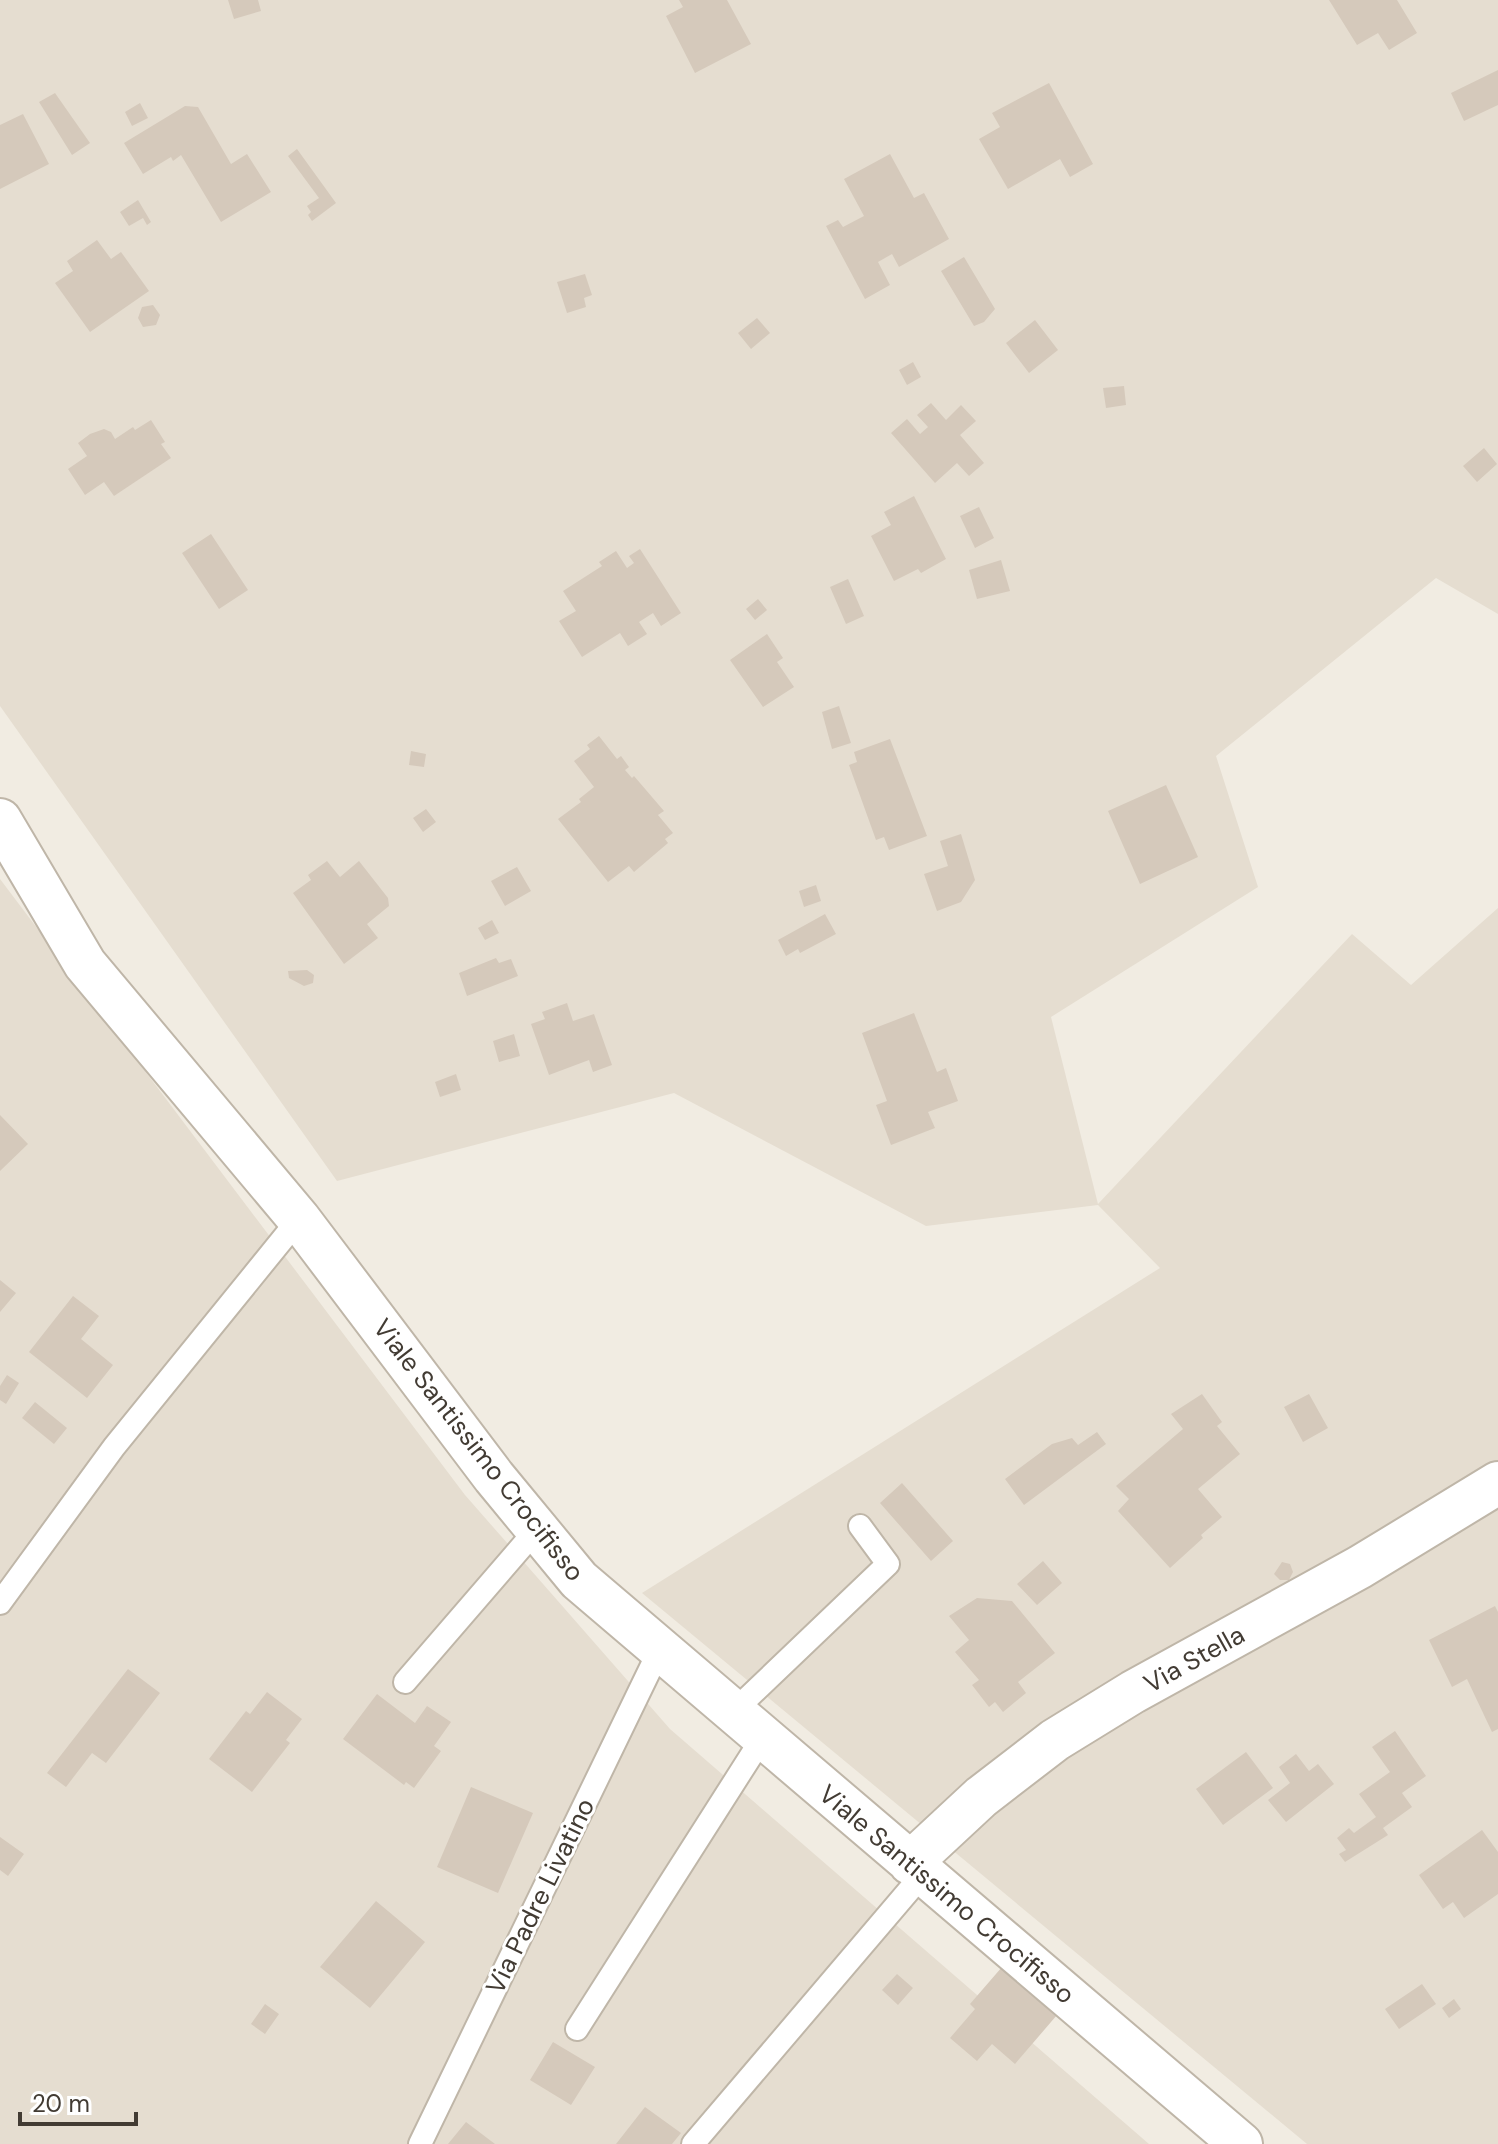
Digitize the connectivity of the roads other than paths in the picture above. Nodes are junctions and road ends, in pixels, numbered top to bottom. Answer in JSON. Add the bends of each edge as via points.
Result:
{"nodes":[{"id":1,"x":0,"y":820,"type":"edge"},
{"id":2,"x":299,"y":1219,"type":"junction"},
{"id":3,"x":1498,"y":1483,"type":"edge"},
{"id":4,"x":860,"y":1526,"type":"dead end"},
{"id":5,"x":537,"y":1529,"type":"junction"},
{"id":6,"x":0,"y":1603,"type":"edge"},
{"id":7,"x":660,"y":1649,"type":"junction"},
{"id":8,"x":405,"y":1682,"type":"dead end"},
{"id":9,"x":748,"y":1724,"type":"junction"},
{"id":10,"x":916,"y":1868,"type":"junction"},
{"id":11,"x":577,"y":2029,"type":"dead end"},
{"id":12,"x":420,"y":2144,"type":"edge"},
{"id":13,"x":693,"y":2144,"type":"edge"},
{"id":14,"x":1241,"y":2144,"type":"edge"}],
"edges":[{"from":1,"to":2,"type":"street","name":"Viale Santissimo Crocifisso","via":[[85,964]]},
{"from":2,"to":5,"type":"street","name":"Viale Santissimo Crocifisso"},
{"from":2,"to":6,"type":"lane","via":[[114,1447]]},
{"from":3,"to":10,"type":"street","name":"Via Stella","via":[[1055,1740],[981,1797]]},
{"from":4,"to":9,"type":"lane","via":[[888,1564]]},
{"from":5,"to":7,"type":"street","name":"Viale Santissimo Crocifisso","via":[[579,1580]]},
{"from":5,"to":8,"type":"lane"},
{"from":7,"to":9,"type":"street","name":"Viale Santissimo Crocifisso"},
{"from":7,"to":12,"type":"lane","name":"Via Padre Livatino"},
{"from":9,"to":10,"type":"street","name":"Viale Santissimo Crocifisso"},
{"from":9,"to":11,"type":"lane"},
{"from":10,"to":13,"type":"lane"},
{"from":10,"to":14,"type":"street","name":"Viale Santissimo Crocifisso"}]}
